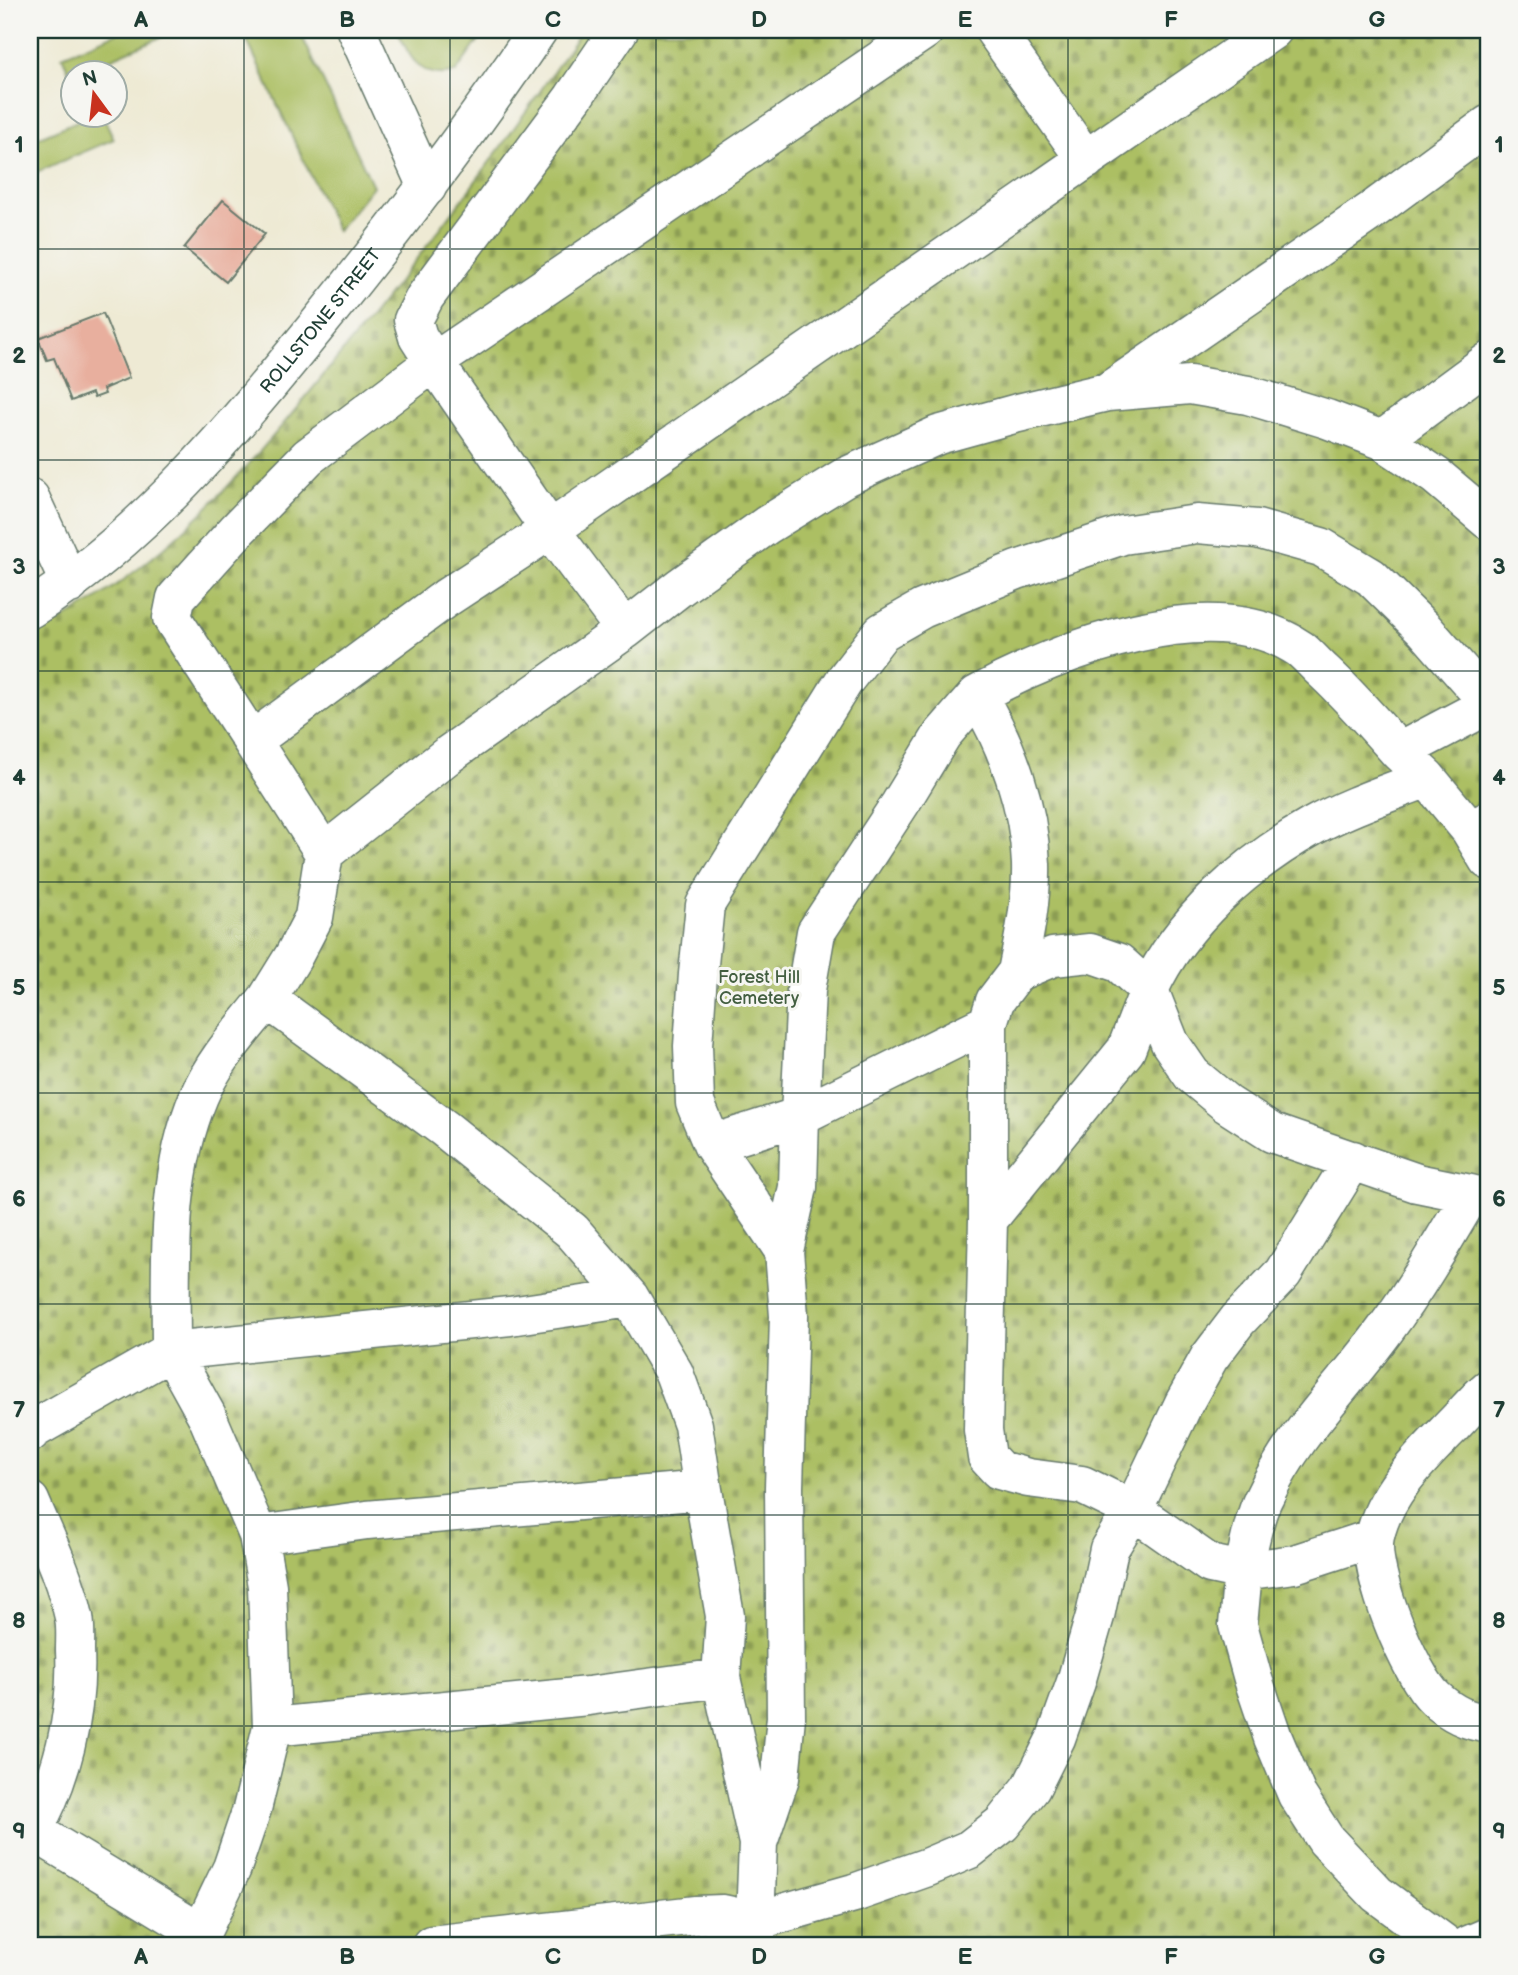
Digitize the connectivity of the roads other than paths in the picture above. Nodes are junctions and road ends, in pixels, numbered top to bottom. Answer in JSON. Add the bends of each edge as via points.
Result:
{"nodes":[{"id":1,"x":356,"y":30,"type":"edge"},
{"id":2,"x":538,"y":30,"type":"edge"},
{"id":3,"x":619,"y":30,"type":"edge"},
{"id":4,"x":925,"y":30,"type":"edge"},
{"id":5,"x":994,"y":30,"type":"edge"},
{"id":6,"x":1273,"y":30,"type":"edge"},
{"id":7,"x":1488,"y":125,"type":"edge"},
{"id":8,"x":1086,"y":160,"type":"junction"},
{"id":9,"x":427,"y":187,"type":"junction"},
{"id":10,"x":434,"y":362,"type":"junction"},
{"id":11,"x":1488,"y":362,"type":"edge"},
{"id":12,"x":1107,"y":392,"type":"junction"},
{"id":13,"x":1382,"y":440,"type":"junction"},
{"id":14,"x":30,"y":498,"type":"edge"},
{"id":15,"x":1488,"y":520,"type":"edge"},
{"id":16,"x":550,"y":530,"type":"junction"},
{"id":17,"x":70,"y":584,"type":"junction"},
{"id":18,"x":30,"y":609,"type":"edge"},
{"id":19,"x":625,"y":630,"type":"junction"},
{"id":20,"x":977,"y":695,"type":"junction"},
{"id":21,"x":1488,"y":703,"type":"edge"},
{"id":22,"x":252,"y":741,"type":"junction"},
{"id":23,"x":1399,"y":752,"type":"junction"},
{"id":24,"x":1427,"y":778,"type":"junction"},
{"id":25,"x":1482,"y":837,"type":"edge"},
{"id":26,"x":324,"y":853,"type":"junction"},
{"id":27,"x":1017,"y":972,"type":"junction"},
{"id":28,"x":1149,"y":990,"type":"junction"},
{"id":29,"x":267,"y":999,"type":"junction"},
{"id":30,"x":988,"y":1023,"type":"junction"},
{"id":31,"x":800,"y":1116,"type":"junction"},
{"id":32,"x":712,"y":1144,"type":"junction"},
{"id":33,"x":1353,"y":1160,"type":"junction"},
{"id":34,"x":1479,"y":1187,"type":"edge"},
{"id":35,"x":988,"y":1220,"type":"junction"},
{"id":36,"x":784,"y":1251,"type":"junction"},
{"id":37,"x":630,"y":1298,"type":"junction"},
{"id":38,"x":171,"y":1351,"type":"junction"},
{"id":39,"x":1488,"y":1389,"type":"edge"},
{"id":40,"x":30,"y":1433,"type":"edge"},
{"id":41,"x":703,"y":1490,"type":"junction"},
{"id":42,"x":30,"y":1501,"type":"edge"},
{"id":43,"x":1133,"y":1510,"type":"junction"},
{"id":44,"x":258,"y":1535,"type":"junction"},
{"id":45,"x":1374,"y":1538,"type":"junction"},
{"id":46,"x":1243,"y":1571,"type":"junction"},
{"id":47,"x":721,"y":1678,"type":"junction"},
{"id":48,"x":1488,"y":1723,"type":"edge"},
{"id":49,"x":272,"y":1727,"type":"junction"},
{"id":50,"x":31,"y":1833,"type":"edge"},
{"id":51,"x":758,"y":1843,"type":"junction"},
{"id":52,"x":756,"y":1933,"type":"edge"},
{"id":53,"x":1488,"y":1937,"type":"edge"},
{"id":54,"x":205,"y":1941,"type":"edge"},
{"id":55,"x":431,"y":1945,"type":"edge"},
{"id":56,"x":1447,"y":1945,"type":"edge"},
{"id":57,"x":1469,"y":1945,"type":"edge"}],
"edges":[{"from":1,"to":9,"type":"main road"},
{"from":2,"to":9,"type":"main road","name":"ROLLSTONE STREET"},
{"from":3,"to":10,"type":"main road","via":[[425,297],[413,320]]},
{"from":4,"to":10,"type":"main road"},
{"from":5,"to":8,"type":"main road"},
{"from":6,"to":8,"type":"main road"},
{"from":7,"to":12,"type":"main road","via":[[1370,212]]},
{"from":8,"to":16,"type":"main road"},
{"from":9,"to":17,"type":"main road","name":"ROLLSTONE STREET","via":[[207,457]]},
{"from":10,"to":16,"type":"main road"},
{"from":10,"to":22,"type":"main road","via":[[308,457],[176,598],[172,618]]},
{"from":11,"to":13,"type":"main road"},
{"from":12,"to":13,"type":"main road","via":[[1202,387],[1314,415]]},
{"from":12,"to":19,"type":"main road","via":[[937,435],[845,477],[767,525]]},
{"from":13,"to":15,"type":"main road","via":[[1436,476]]},
{"from":14,"to":17,"type":"main road"},
{"from":16,"to":19,"type":"main road"},
{"from":16,"to":22,"type":"main road","via":[[446,598]]},
{"from":17,"to":18,"type":"main road","name":"ROLLSTONE STREET"},
{"from":19,"to":26,"type":"main road","via":[[447,755]]},
{"from":20,"to":23,"type":"main road","via":[[1057,656],[1128,635],[1179,625],[1219,624],[1261,631],[1299,649],[1349,695]]},
{"from":20,"to":27,"type":"main road","via":[[1009,761],[1026,820],[1031,865]]},
{"from":20,"to":31,"type":"main road","via":[[942,735],[816,932],[806,990]]},
{"from":21,"to":23,"type":"main road"},
{"from":21,"to":32,"type":"main road","via":[[1425,630],[1371,578],[1321,547],[1257,529],[1197,524],[1123,535],[1017,570],[892,626],[882,632],[844,681],[705,905],[693,1046],[695,1102]]},
{"from":22,"to":26,"type":"main road"},
{"from":23,"to":24,"type":"main road"},
{"from":24,"to":25,"type":"main road"},
{"from":24,"to":28,"type":"main road","via":[[1313,826],[1245,871],[1196,919]]},
{"from":26,"to":29,"type":"main road","via":[[314,917]]},
{"from":27,"to":28,"type":"main road","via":[[1053,957],[1090,953],[1119,963]]},
{"from":27,"to":30,"type":"main road","via":[[995,1001]]},
{"from":28,"to":33,"type":"main road","via":[[1170,1043],[1192,1075],[1272,1133]]},
{"from":28,"to":35,"type":"main road","via":[[1126,1050]]},
{"from":29,"to":37,"type":"main road","via":[[445,1129],[572,1231]]},
{"from":29,"to":38,"type":"main road","via":[[199,1094],[179,1156],[171,1251]]},
{"from":30,"to":31,"type":"main road"},
{"from":30,"to":35,"type":"main road"},
{"from":31,"to":32,"type":"main road"},
{"from":31,"to":36,"type":"main road","via":[[797,1187]]},
{"from":32,"to":36,"type":"main road"},
{"from":33,"to":34,"type":"main road","via":[[1417,1184]]},
{"from":33,"to":43,"type":"main road","via":[[1283,1273],[1209,1358]]},
{"from":34,"to":46,"type":"main road","via":[[1384,1331],[1287,1453],[1262,1502]]},
{"from":35,"to":43,"type":"main road","via":[[983,1430],[988,1457],[999,1470],[1082,1485]]},
{"from":36,"to":51,"type":"main road","via":[[789,1316],[784,1487],[786,1717],[780,1778]]},
{"from":37,"to":38,"type":"main road","via":[[510,1316]]},
{"from":37,"to":41,"type":"main road","via":[[674,1373],[693,1425]]},
{"from":38,"to":40,"type":"main road"},
{"from":38,"to":44,"type":"main road","via":[[206,1416]]},
{"from":39,"to":45,"type":"main road","via":[[1416,1464],[1385,1508]]},
{"from":41,"to":44,"type":"main road","via":[[366,1520]]},
{"from":41,"to":47,"type":"main road","via":[[725,1616]]},
{"from":42,"to":50,"type":"main road","via":[[74,1619],[76,1671],[70,1728],[57,1778]]},
{"from":43,"to":46,"type":"main road","via":[[1210,1564]]},
{"from":43,"to":52,"type":"main road","via":[[1109,1549],[1076,1682],[1056,1738],[1031,1788],[1002,1824],[970,1849]]},
{"from":44,"to":49,"type":"main road","via":[[267,1586]]},
{"from":45,"to":46,"type":"main road","via":[[1294,1564]]},
{"from":45,"to":48,"type":"main road","via":[[1386,1603],[1409,1660],[1434,1698],[1456,1714]]},
{"from":46,"to":56,"type":"main road","via":[[1238,1625],[1269,1727],[1297,1795],[1326,1840],[1377,1894]]},
{"from":47,"to":49,"type":"main road"},
{"from":47,"to":51,"type":"main road"},
{"from":49,"to":54,"type":"main road","via":[[252,1809]]},
{"from":50,"to":54,"type":"main road"},
{"from":51,"to":52,"type":"main road"},
{"from":52,"to":55,"type":"main road","via":[[723,1914]]},
{"from":53,"to":57,"type":"main road"}]}
